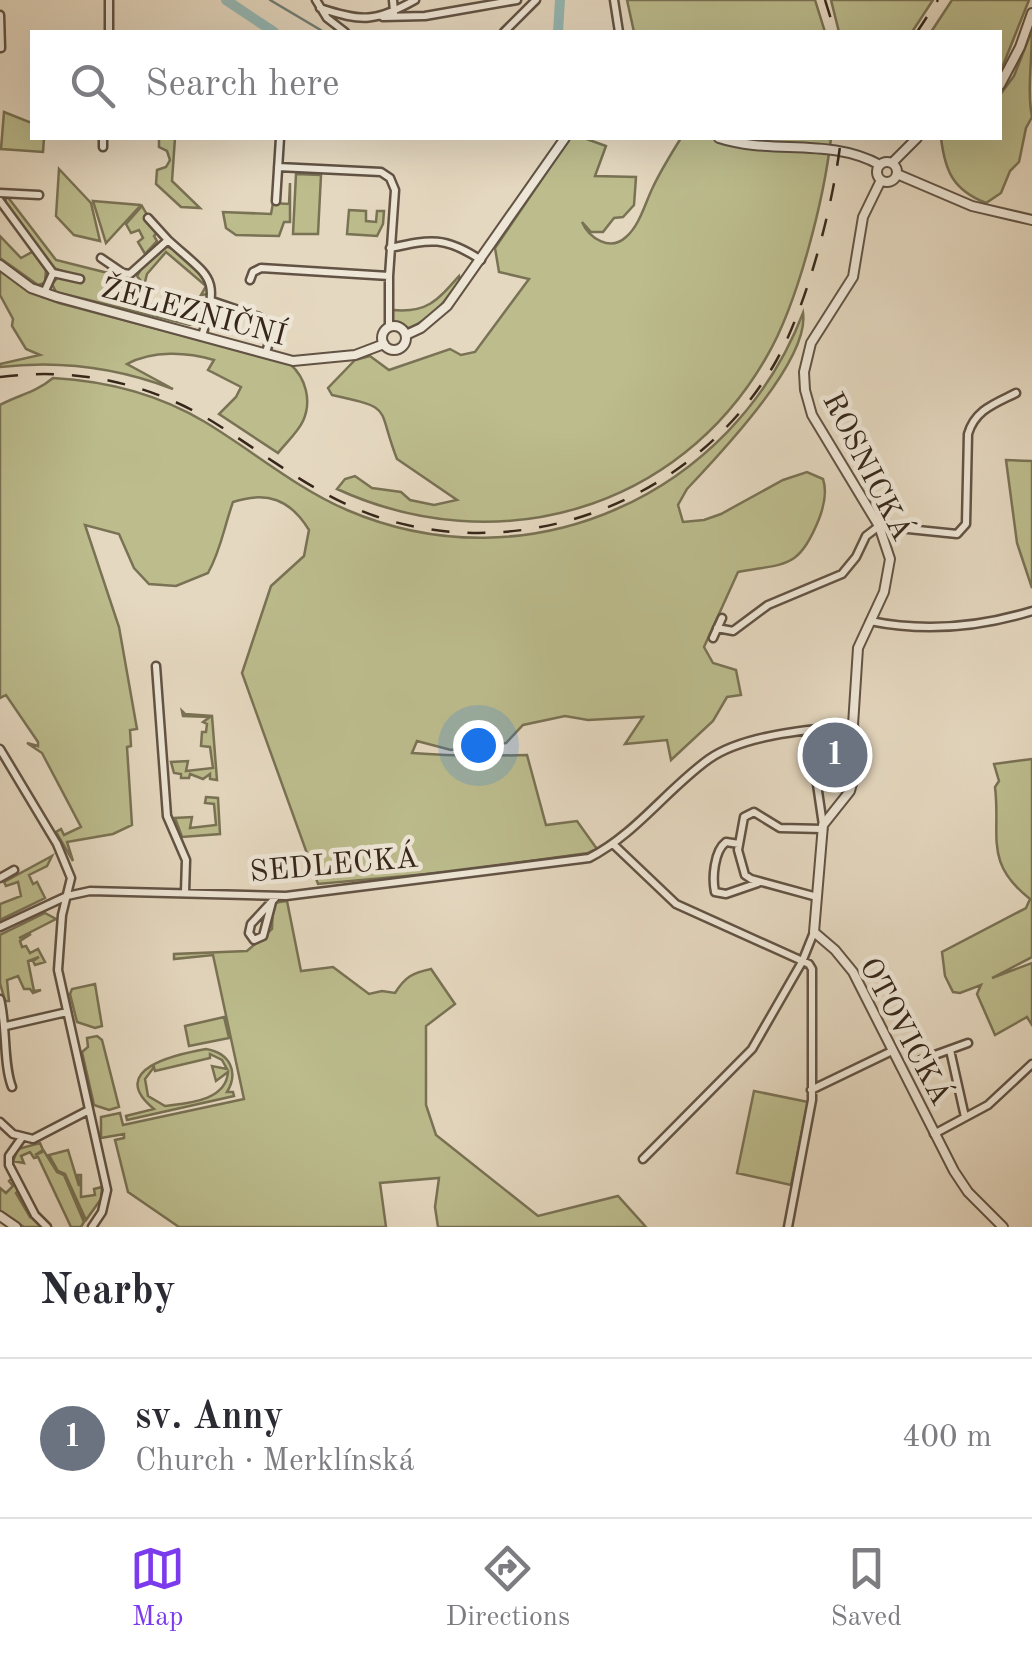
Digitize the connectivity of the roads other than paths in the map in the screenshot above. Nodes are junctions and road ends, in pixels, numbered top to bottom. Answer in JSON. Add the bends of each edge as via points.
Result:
{"nodes":[{"id":1,"x":109,"y":0,"type":"edge"},
{"id":2,"x":392,"y":0,"type":"edge"},
{"id":3,"x":414,"y":0,"type":"edge"},
{"id":4,"x":518,"y":0,"type":"edge"},
{"id":5,"x":536,"y":0,"type":"edge"},
{"id":6,"x":614,"y":0,"type":"edge"},
{"id":7,"x":318,"y":4,"type":"edge"},
{"id":8,"x":394,"y":12,"type":"junction"},
{"id":9,"x":1032,"y":13,"type":"edge"},
{"id":10,"x":0,"y":14,"type":"edge"},
{"id":11,"x":383,"y":17,"type":"junction"},
{"id":12,"x":109,"y":30,"type":"edge"},
{"id":13,"x":342,"y":30,"type":"edge"},
{"id":14,"x":506,"y":30,"type":"edge"},
{"id":15,"x":619,"y":30,"type":"edge"},
{"id":16,"x":1,"y":48,"type":"edge"},
{"id":17,"x":1002,"y":81,"type":"edge"},
{"id":18,"x":280,"y":140,"type":"edge"},
{"id":19,"x":563,"y":140,"type":"edge"},
{"id":20,"x":728,"y":140,"type":"edge"},
{"id":21,"x":915,"y":140,"type":"edge"},
{"id":22,"x":892,"y":163,"type":"junction"},
{"id":23,"x":880,"y":165,"type":"junction"},
{"id":24,"x":278,"y":166,"type":"junction"},
{"id":25,"x":897,"y":174,"type":"junction"},
{"id":26,"x":880,"y":180,"type":"junction"},
{"id":27,"x":0,"y":192,"type":"edge"},
{"id":28,"x":39,"y":194,"type":"dead end"},
{"id":29,"x":0,"y":201,"type":"edge"},
{"id":30,"x":276,"y":201,"type":"dead end"},
{"id":31,"x":148,"y":218,"type":"dead end"},
{"id":32,"x":1032,"y":220,"type":"edge"},
{"id":33,"x":168,"y":240,"type":"junction"},
{"id":34,"x":390,"y":248,"type":"junction"},
{"id":35,"x":101,"y":258,"type":"dead end"},
{"id":36,"x":480,"y":260,"type":"junction"},
{"id":37,"x":0,"y":265,"type":"edge"},
{"id":38,"x":52,"y":273,"type":"junction"},
{"id":39,"x":388,"y":276,"type":"junction"},
{"id":40,"x":80,"y":279,"type":"dead end"},
{"id":41,"x":250,"y":280,"type":"dead end"},
{"id":42,"x":44,"y":293,"type":"junction"},
{"id":43,"x":212,"y":301,"type":"junction"},
{"id":44,"x":389,"y":327,"type":"junction"},
{"id":45,"x":406,"y":335,"type":"junction"},
{"id":46,"x":202,"y":336,"type":"junction"},
{"id":47,"x":384,"y":344,"type":"junction"},
{"id":48,"x":266,"y":352,"type":"junction"},
{"id":49,"x":1016,"y":393,"type":"dead end"},
{"id":50,"x":879,"y":526,"type":"junction"},
{"id":51,"x":1032,"y":611,"type":"edge"},
{"id":52,"x":722,"y":618,"type":"dead end"},
{"id":53,"x":869,"y":621,"type":"junction"},
{"id":54,"x":718,"y":628,"type":"junction"},
{"id":55,"x":713,"y":638,"type":"dead end"},
{"id":56,"x":156,"y":666,"type":"dead end"},
{"id":57,"x":852,"y":725,"type":"junction"},
{"id":58,"x":809,"y":730,"type":"junction"},
{"id":59,"x":1,"y":752,"type":"edge"},
{"id":60,"x":823,"y":827,"type":"junction"},
{"id":61,"x":613,"y":844,"type":"junction"},
{"id":62,"x":739,"y":844,"type":"junction"},
{"id":63,"x":14,"y":870,"type":"dead end"},
{"id":64,"x":0,"y":878,"type":"edge"},
{"id":65,"x":758,"y":883,"type":"junction"},
{"id":66,"x":185,"y":892,"type":"junction"},
{"id":67,"x":67,"y":896,"type":"junction"},
{"id":68,"x":817,"y":897,"type":"junction"},
{"id":69,"x":274,"y":899,"type":"junction"},
{"id":70,"x":0,"y":926,"type":"edge"},
{"id":71,"x":814,"y":932,"type":"junction"},
{"id":72,"x":802,"y":962,"type":"junction"},
{"id":73,"x":0,"y":999,"type":"edge"},
{"id":74,"x":67,"y":1012,"type":"junction"},
{"id":75,"x":6,"y":1026,"type":"junction"},
{"id":76,"x":968,"y":1042,"type":"dead end"},
{"id":77,"x":892,"y":1050,"type":"junction"},
{"id":78,"x":950,"y":1050,"type":"junction"},
{"id":79,"x":921,"y":1060,"type":"dead end"},
{"id":80,"x":1032,"y":1064,"type":"edge"},
{"id":81,"x":12,"y":1086,"type":"dead end"},
{"id":82,"x":811,"y":1090,"type":"junction"},
{"id":83,"x":89,"y":1110,"type":"junction"},
{"id":84,"x":965,"y":1116,"type":"junction"},
{"id":85,"x":0,"y":1122,"type":"edge"},
{"id":86,"x":934,"y":1134,"type":"junction"},
{"id":87,"x":21,"y":1138,"type":"junction"},
{"id":88,"x":643,"y":1159,"type":"dead end"},
{"id":89,"x":0,"y":1216,"type":"edge"},
{"id":90,"x":16,"y":1227,"type":"edge"},
{"id":91,"x":48,"y":1227,"type":"edge"},
{"id":92,"x":92,"y":1227,"type":"edge"},
{"id":93,"x":788,"y":1227,"type":"edge"},
{"id":94,"x":1003,"y":1227,"type":"edge"}],
"edges":[{"from":1,"to":12,"type":"street"},
{"from":2,"to":8,"type":"street"},
{"from":3,"to":8,"type":"street"},
{"from":4,"to":11,"type":"street"},
{"from":5,"to":14,"type":"street"},
{"from":6,"to":15,"type":"street"},
{"from":7,"to":11,"type":"street","via":[[353,18]]},
{"from":7,"to":13,"type":"street"},
{"from":8,"to":11,"type":"street"},
{"from":9,"to":17,"type":"street"},
{"from":10,"to":16,"type":"street"},
{"from":18,"to":24,"type":"street"},
{"from":19,"to":36,"type":"street"},
{"from":20,"to":23,"type":"street","via":[[840,150]]},
{"from":21,"to":22,"type":"street"},
{"from":22,"to":23,"type":"street"},
{"from":22,"to":25,"type":"street"},
{"from":23,"to":26,"type":"street"},
{"from":24,"to":30,"type":"street"},
{"from":24,"to":34,"type":"street","via":[[386,174],[395,190]]},
{"from":25,"to":26,"type":"street"},
{"from":25,"to":32,"type":"street","via":[[972,206]]},
{"from":26,"to":50,"type":"street","name":"ROSNICKÁ","via":[[863,217],[853,276],[811,344],[804,382],[816,423]]},
{"from":27,"to":28,"type":"street"},
{"from":29,"to":38,"type":"street"},
{"from":31,"to":33,"type":"street"},
{"from":33,"to":35,"type":"street","via":[[130,274]]},
{"from":33,"to":43,"type":"street","via":[[210,278]]},
{"from":34,"to":36,"type":"street","via":[[449,242]]},
{"from":34,"to":39,"type":"street"},
{"from":36,"to":45,"type":"street","via":[[447,306]]},
{"from":37,"to":42,"type":"street","name":"ŽELEZNIČNÍ"},
{"from":38,"to":40,"type":"street"},
{"from":38,"to":42,"type":"street"},
{"from":39,"to":41,"type":"street","via":[[261,268]]},
{"from":39,"to":44,"type":"street"},
{"from":42,"to":46,"type":"street","name":"ŽELEZNIČNÍ"},
{"from":43,"to":46,"type":"street"},
{"from":43,"to":48,"type":"street","via":[[274,327]]},
{"from":44,"to":45,"type":"street"},
{"from":44,"to":47,"type":"street"},
{"from":45,"to":47,"type":"street","via":[[399,348]]},
{"from":46,"to":48,"type":"street","name":"ŽELEZNIČNÍ"},
{"from":47,"to":48,"type":"street","name":"ŽELEZNIČNÍ","via":[[329,359],[293,361]]},
{"from":49,"to":50,"type":"street","via":[[972,421],[966,524],[956,534]]},
{"from":50,"to":53,"type":"street","name":"ROSNICKÁ","via":[[890,567]]},
{"from":50,"to":54,"type":"street","via":[[842,574],[776,601],[733,631]]},
{"from":51,"to":53,"type":"street","via":[[978,626]]},
{"from":52,"to":54,"type":"street"},
{"from":53,"to":57,"type":"street","name":"ROSNICKÁ","via":[[856,658]]},
{"from":54,"to":55,"type":"street"},
{"from":56,"to":66,"type":"street","via":[[168,816],[186,860]]},
{"from":57,"to":58,"type":"street"},
{"from":57,"to":60,"type":"street","name":"ROSNICKÁ","via":[[854,779]]},
{"from":58,"to":60,"type":"street"},
{"from":58,"to":61,"type":"street","via":[[715,756]]},
{"from":59,"to":67,"type":"street","via":[[68,866]]},
{"from":60,"to":62,"type":"street","via":[[780,828],[754,812],[744,817]]},
{"from":60,"to":68,"type":"street"},
{"from":61,"to":69,"type":"street","name":"SEDLECKÁ","via":[[589,858]]},
{"from":61,"to":72,"type":"street","via":[[676,904]]},
{"from":62,"to":65,"type":"street","via":[[745,876]]},
{"from":62,"to":65,"type":"street","via":[[719,847],[716,892]]},
{"from":63,"to":64,"type":"street"},
{"from":65,"to":68,"type":"street"},
{"from":66,"to":67,"type":"street","name":"SEDLECKÁ"},
{"from":66,"to":69,"type":"street","name":"SEDLECKÁ"},
{"from":67,"to":70,"type":"street","name":"SEDLECKÁ"},
{"from":67,"to":74,"type":"street","via":[[58,957]]},
{"from":68,"to":71,"type":"street"},
{"from":69,"to":69,"type":"street","via":[[251,924],[254,940],[263,936]]},
{"from":71,"to":72,"type":"street"},
{"from":71,"to":77,"type":"street","name":"OTOVICKÁ","via":[[853,972]]},
{"from":72,"to":82,"type":"street","via":[[812,969]]},
{"from":72,"to":88,"type":"street","via":[[744,1058]]},
{"from":73,"to":75,"type":"street"},
{"from":74,"to":75,"type":"street"},
{"from":74,"to":83,"type":"street"},
{"from":75,"to":81,"type":"street"},
{"from":76,"to":78,"type":"street"},
{"from":77,"to":82,"type":"street"},
{"from":77,"to":86,"type":"street","name":"OTOVICKÁ"},
{"from":78,"to":79,"type":"street"},
{"from":78,"to":84,"type":"street"},
{"from":80,"to":84,"type":"street"},
{"from":82,"to":93,"type":"street"},
{"from":83,"to":87,"type":"street","via":[[34,1140]]},
{"from":83,"to":92,"type":"street","via":[[107,1190]]},
{"from":84,"to":86,"type":"street"},
{"from":85,"to":87,"type":"street"},
{"from":86,"to":94,"type":"street","name":"OTOVICKÁ","via":[[968,1192]]},
{"from":87,"to":91,"type":"street","via":[[9,1165]]},
{"from":89,"to":90,"type":"street"}]}
